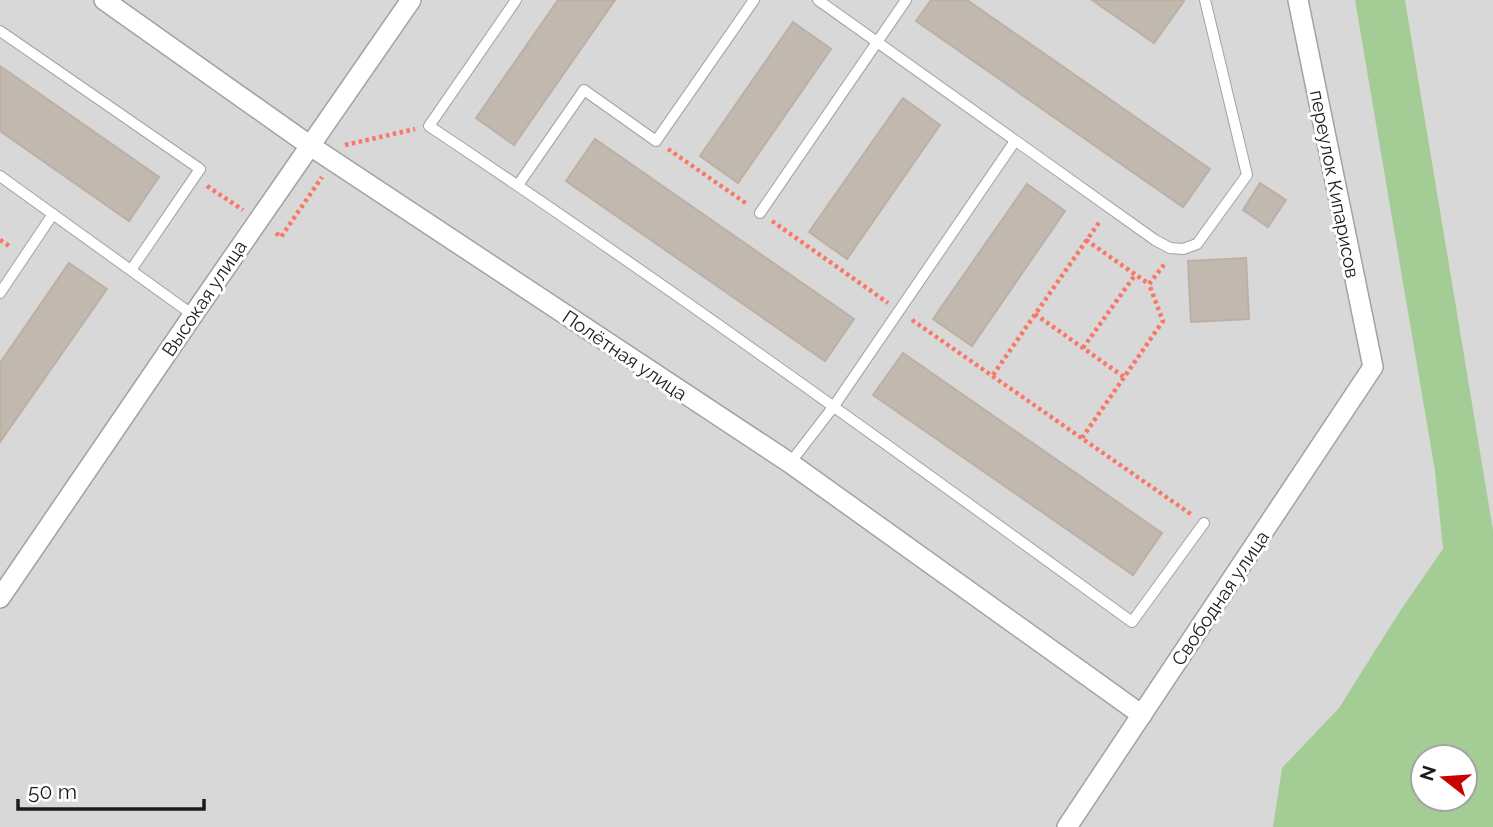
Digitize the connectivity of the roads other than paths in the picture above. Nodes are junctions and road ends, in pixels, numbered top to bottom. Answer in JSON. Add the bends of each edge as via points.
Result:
{"nodes":[{"id":1,"x":104,"y":0,"type":"edge"},
{"id":2,"x":411,"y":0,"type":"edge"},
{"id":3,"x":516,"y":0,"type":"edge"},
{"id":4,"x":754,"y":0,"type":"edge"},
{"id":5,"x":818,"y":0,"type":"edge"},
{"id":6,"x":906,"y":0,"type":"edge"},
{"id":7,"x":1205,"y":0,"type":"edge"},
{"id":8,"x":1298,"y":0,"type":"edge"},
{"id":9,"x":0,"y":31,"type":"edge"},
{"id":10,"x":876,"y":42,"type":"junction"},
{"id":11,"x":1015,"y":141,"type":"junction"},
{"id":12,"x":309,"y":145,"type":"junction"},
{"id":13,"x":0,"y":176,"type":"edge"},
{"id":14,"x":518,"y":185,"type":"junction"},
{"id":15,"x":760,"y":213,"type":"road end"},
{"id":16,"x":53,"y":214,"type":"junction"},
{"id":17,"x":131,"y":270,"type":"junction"},
{"id":18,"x":0,"y":293,"type":"edge"},
{"id":19,"x":193,"y":314,"type":"junction"},
{"id":20,"x":1373,"y":368,"type":"joint"},
{"id":21,"x":834,"y":406,"type":"junction"},
{"id":22,"x":790,"y":463,"type":"junction"},
{"id":23,"x":1204,"y":523,"type":"road end"},
{"id":24,"x":0,"y":598,"type":"edge"},
{"id":25,"x":1142,"y":715,"type":"junction"},
{"id":26,"x":1067,"y":827,"type":"edge"}],
"edges":[{"from":1,"to":12,"type":"street","name":"Полётная улица"},
{"from":2,"to":12,"type":"street","name":"Высокая улица"},
{"from":3,"to":14,"type":"lane","via":[[429,126]]},
{"from":4,"to":14,"type":"lane","via":[[656,141],[584,90]]},
{"from":5,"to":10,"type":"lane"},
{"from":6,"to":10,"type":"lane"},
{"from":7,"to":11,"type":"lane","via":[[1247,175],[1196,244],[1170,248],[1154,240]]},
{"from":8,"to":20,"type":"street","name":"переулок Кипарисов"},
{"from":9,"to":17,"type":"lane","via":[[200,169]]},
{"from":10,"to":11,"type":"lane"},
{"from":10,"to":15,"type":"lane"},
{"from":11,"to":21,"type":"lane"},
{"from":12,"to":19,"type":"street","name":"Высокая улица"},
{"from":12,"to":22,"type":"street","name":"Полётная улица"},
{"from":13,"to":16,"type":"lane"},
{"from":14,"to":21,"type":"lane"},
{"from":16,"to":17,"type":"lane"},
{"from":16,"to":18,"type":"lane"},
{"from":17,"to":19,"type":"lane"},
{"from":19,"to":24,"type":"street","name":"Высокая улица"},
{"from":20,"to":25,"type":"street","name":"Свободная улица"},
{"from":21,"to":22,"type":"lane"},
{"from":21,"to":23,"type":"lane","via":[[1132,622]]},
{"from":22,"to":25,"type":"street","name":"Полётная улица"},
{"from":25,"to":26,"type":"street","name":"Свободная улица"}]}
